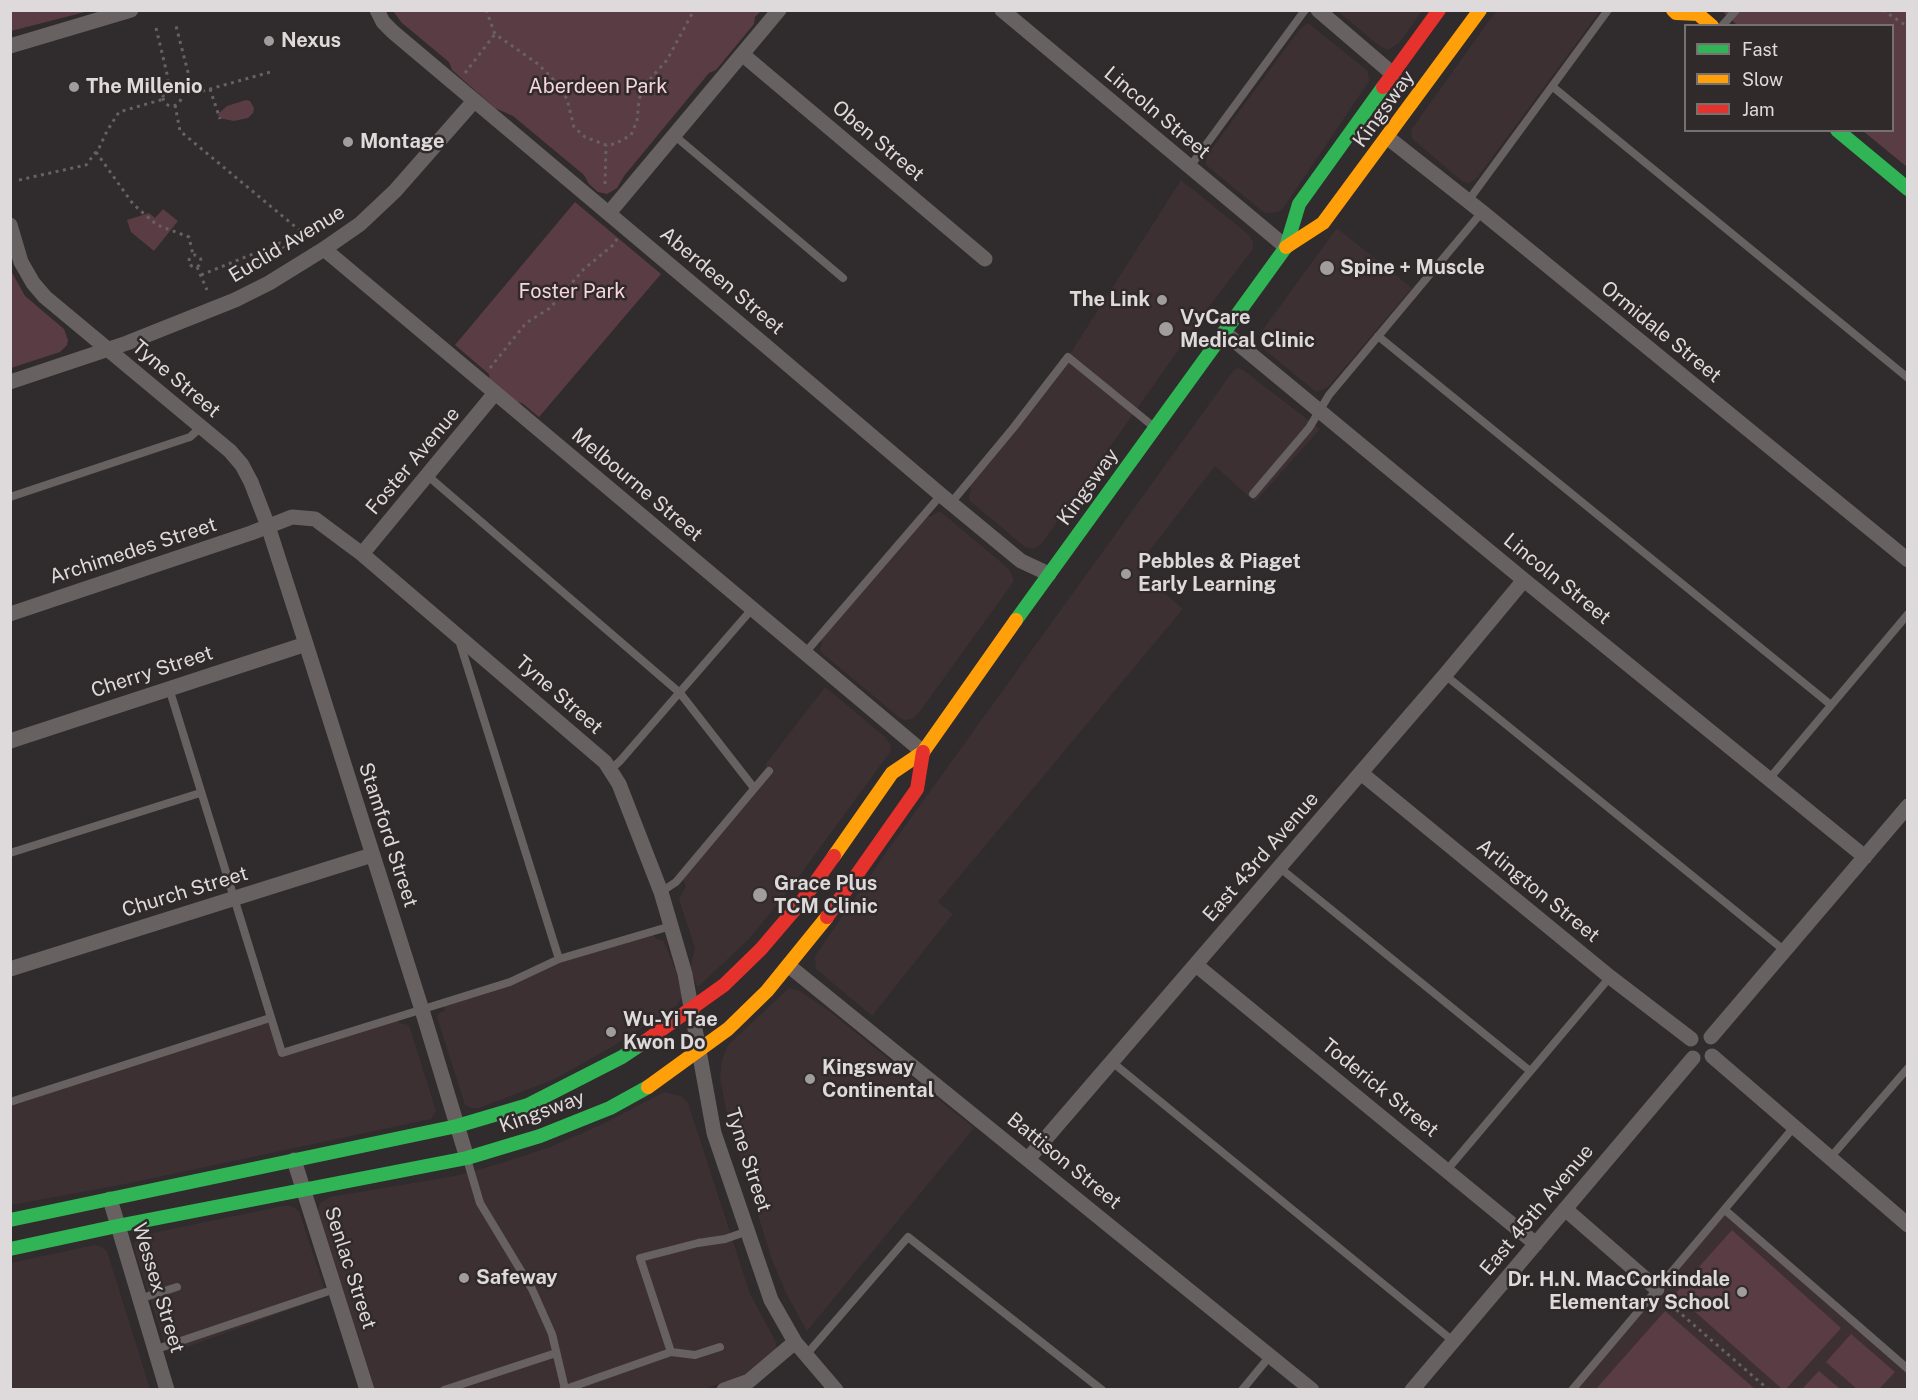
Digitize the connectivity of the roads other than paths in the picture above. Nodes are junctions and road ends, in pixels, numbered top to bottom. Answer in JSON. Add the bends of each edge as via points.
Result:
{"nodes":[{"id":1,"x":131,"y":10,"type":"edge"},
{"id":2,"x":377,"y":10,"type":"edge"},
{"id":3,"x":779,"y":10,"type":"edge"},
{"id":4,"x":1002,"y":10,"type":"edge"},
{"id":5,"x":1305,"y":10,"type":"edge"},
{"id":6,"x":1318,"y":10,"type":"edge"},
{"id":7,"x":1439,"y":10,"type":"edge"},
{"id":8,"x":1480,"y":10,"type":"edge"},
{"id":9,"x":1608,"y":10,"type":"edge"},
{"id":10,"x":1673,"y":10,"type":"edge"},
{"id":11,"x":1736,"y":10,"type":"edge"},
{"id":12,"x":1697,"y":12,"type":"edge"},
{"id":13,"x":1710,"y":24,"type":"edge"},
{"id":14,"x":1724,"y":24,"type":"edge"},
{"id":15,"x":10,"y":46,"type":"edge"},
{"id":16,"x":742,"y":54,"type":"junction"},
{"id":17,"x":1394,"y":75,"type":"junction"},
{"id":18,"x":1553,"y":87,"type":"junction"},
{"id":19,"x":474,"y":101,"type":"junction"},
{"id":20,"x":1839,"y":132,"type":"edge"},
{"id":21,"x":675,"y":136,"type":"junction"},
{"id":22,"x":1387,"y":137,"type":"junction"},
{"id":23,"x":1189,"y":168,"type":"junction"},
{"id":24,"x":1908,"y":189,"type":"edge"},
{"id":25,"x":1468,"y":201,"type":"junction"},
{"id":26,"x":1482,"y":212,"type":"junction"},
{"id":27,"x":609,"y":213,"type":"junction"},
{"id":28,"x":10,"y":225,"type":"edge"},
{"id":29,"x":1286,"y":247,"type":"junction"},
{"id":30,"x":324,"y":249,"type":"junction"},
{"id":31,"x":985,"y":259,"type":"dead end"},
{"id":32,"x":843,"y":278,"type":"dead end"},
{"id":33,"x":1224,"y":332,"type":"junction"},
{"id":34,"x":1378,"y":336,"type":"junction"},
{"id":35,"x":108,"y":350,"type":"junction"},
{"id":36,"x":1908,"y":378,"type":"edge"},
{"id":37,"x":10,"y":382,"type":"edge"},
{"id":38,"x":495,"y":393,"type":"junction"},
{"id":39,"x":1319,"y":411,"type":"junction"},
{"id":40,"x":201,"y":427,"type":"junction"},
{"id":41,"x":1155,"y":428,"type":"junction"},
{"id":42,"x":428,"y":476,"type":"junction"},
{"id":43,"x":1253,"y":494,"type":"dead end"},
{"id":44,"x":10,"y":498,"type":"edge"},
{"id":45,"x":946,"y":499,"type":"junction"},
{"id":46,"x":268,"y":526,"type":"junction"},
{"id":47,"x":362,"y":554,"type":"junction"},
{"id":48,"x":1908,"y":560,"type":"edge"},
{"id":49,"x":1049,"y":574,"type":"junction"},
{"id":50,"x":1524,"y":580,"type":"junction"},
{"id":51,"x":752,"y":609,"type":"junction"},
{"id":52,"x":10,"y":614,"type":"edge"},
{"id":53,"x":1908,"y":615,"type":"edge"},
{"id":54,"x":457,"y":635,"type":"junction"},
{"id":55,"x":306,"y":644,"type":"junction"},
{"id":56,"x":805,"y":653,"type":"junction"},
{"id":57,"x":1445,"y":675,"type":"junction"},
{"id":58,"x":169,"y":688,"type":"junction"},
{"id":59,"x":680,"y":693,"type":"junction"},
{"id":60,"x":1831,"y":705,"type":"junction"},
{"id":61,"x":10,"y":741,"type":"edge"},
{"id":62,"x":923,"y":752,"type":"junction"},
{"id":63,"x":611,"y":769,"type":"junction"},
{"id":64,"x":769,"y":771,"type":"dead end"},
{"id":65,"x":1361,"y":773,"type":"junction"},
{"id":66,"x":1769,"y":779,"type":"junction"},
{"id":67,"x":754,"y":788,"type":"junction"},
{"id":68,"x":200,"y":793,"type":"junction"},
{"id":69,"x":1908,"y":806,"type":"edge"},
{"id":70,"x":10,"y":853,"type":"edge"},
{"id":71,"x":372,"y":855,"type":"junction"},
{"id":72,"x":1865,"y":857,"type":"junction"},
{"id":73,"x":1280,"y":868,"type":"junction"},
{"id":74,"x":661,"y":892,"type":"junction"},
{"id":75,"x":234,"y":899,"type":"junction"},
{"id":76,"x":671,"y":926,"type":"junction"},
{"id":77,"x":1785,"y":951,"type":"junction"},
{"id":78,"x":559,"y":959,"type":"junction"},
{"id":79,"x":1196,"y":965,"type":"junction"},
{"id":80,"x":789,"y":966,"type":"junction"},
{"id":81,"x":10,"y":969,"type":"edge"},
{"id":82,"x":1610,"y":977,"type":"junction"},
{"id":83,"x":422,"y":1010,"type":"junction"},
{"id":84,"x":691,"y":1010,"type":"junction"},
{"id":85,"x":270,"y":1018,"type":"junction"},
{"id":86,"x":1711,"y":1037,"type":"junction"},
{"id":87,"x":1691,"y":1039,"type":"junction"},
{"id":88,"x":698,"y":1051,"type":"junction"},
{"id":89,"x":1712,"y":1056,"type":"junction"},
{"id":90,"x":1693,"y":1058,"type":"junction"},
{"id":91,"x":1112,"y":1062,"type":"junction"},
{"id":92,"x":1908,"y":1068,"type":"edge"},
{"id":93,"x":1530,"y":1071,"type":"junction"},
{"id":94,"x":10,"y":1101,"type":"edge"},
{"id":95,"x":457,"y":1126,"type":"junction"},
{"id":96,"x":1794,"y":1127,"type":"junction"},
{"id":97,"x":466,"y":1158,"type":"junction"},
{"id":98,"x":1830,"y":1158,"type":"junction"},
{"id":99,"x":1028,"y":1159,"type":"junction"},
{"id":100,"x":294,"y":1160,"type":"junction"},
{"id":101,"x":1447,"y":1170,"type":"junction"},
{"id":102,"x":304,"y":1191,"type":"junction"},
{"id":103,"x":110,"y":1199,"type":"junction"},
{"id":104,"x":1565,"y":1209,"type":"junction"},
{"id":105,"x":1725,"y":1210,"type":"junction"},
{"id":106,"x":10,"y":1220,"type":"edge"},
{"id":107,"x":1908,"y":1225,"type":"edge"},
{"id":108,"x":117,"y":1226,"type":"junction"},
{"id":109,"x":748,"y":1231,"type":"junction"},
{"id":110,"x":1536,"y":1244,"type":"junction"},
{"id":111,"x":10,"y":1250,"type":"edge"},
{"id":112,"x":177,"y":1287,"type":"dead end"},
{"id":113,"x":335,"y":1289,"type":"junction"},
{"id":114,"x":1657,"y":1289,"type":"junction"},
{"id":115,"x":139,"y":1299,"type":"junction"},
{"id":116,"x":1453,"y":1341,"type":"junction"},
{"id":117,"x":795,"y":1342,"type":"junction"},
{"id":118,"x":720,"y":1347,"type":"dead end"},
{"id":119,"x":154,"y":1350,"type":"junction"},
{"id":120,"x":671,"y":1352,"type":"junction"},
{"id":121,"x":556,"y":1353,"type":"junction"},
{"id":122,"x":806,"y":1355,"type":"junction"},
{"id":123,"x":1270,"y":1356,"type":"junction"},
{"id":124,"x":1908,"y":1369,"type":"edge"},
{"id":125,"x":167,"y":1389,"type":"edge"},
{"id":126,"x":367,"y":1389,"type":"edge"},
{"id":127,"x":444,"y":1389,"type":"edge"},
{"id":128,"x":564,"y":1389,"type":"edge"},
{"id":129,"x":724,"y":1389,"type":"edge"},
{"id":130,"x":837,"y":1389,"type":"edge"},
{"id":131,"x":1102,"y":1389,"type":"edge"},
{"id":132,"x":1242,"y":1389,"type":"edge"},
{"id":133,"x":1312,"y":1389,"type":"edge"},
{"id":134,"x":1412,"y":1389,"type":"edge"},
{"id":135,"x":1572,"y":1389,"type":"edge"}],
"edges":[{"from":1,"to":15,"type":"street"},
{"from":2,"to":19,"type":"street","name":"Aberdeen Street","via":[[393,32]]},
{"from":3,"to":16,"type":"street"},
{"from":4,"to":23,"type":"street","name":"Lincoln Street"},
{"from":5,"to":23,"type":"lane"},
{"from":6,"to":17,"type":"street"},
{"from":7,"to":17,"type":"main road","name":"Kingsway"},
{"from":8,"to":22,"type":"main road","name":"Kingsway"},
{"from":9,"to":18,"type":"lane"},
{"from":10,"to":12,"type":"main road"},
{"from":11,"to":14,"type":"lane"},
{"from":12,"to":13,"type":"main road"},
{"from":16,"to":21,"type":"street"},
{"from":16,"to":31,"type":"street","name":"Oben Street"},
{"from":17,"to":29,"type":"main road","name":"Kingsway","via":[[1299,204]]},
{"from":18,"to":25,"type":"lane"},
{"from":18,"to":36,"type":"lane"},
{"from":19,"to":27,"type":"street","name":"Aberdeen Street"},
{"from":19,"to":30,"type":"street","name":"Euclid Avenue","via":[[395,191],[360,224]]},
{"from":20,"to":24,"type":"main road"},
{"from":21,"to":27,"type":"street"},
{"from":21,"to":32,"type":"lane"},
{"from":22,"to":25,"type":"street","name":"Ormidale Street"},
{"from":22,"to":29,"type":"main road","name":"Kingsway","via":[[1323,223]]},
{"from":23,"to":29,"type":"street","name":"Lincoln Street"},
{"from":25,"to":26,"type":"street","name":"Ormidale Street"},
{"from":26,"to":34,"type":"lane"},
{"from":26,"to":48,"type":"street","name":"Ormidale Street"},
{"from":27,"to":45,"type":"street","name":"Aberdeen Street"},
{"from":28,"to":35,"type":"street","name":"Tyne Street","via":[[21,262],[33,283]]},
{"from":29,"to":33,"type":"main road","name":"Kingsway"},
{"from":30,"to":35,"type":"street","name":"Euclid Avenue","via":[[235,300]]},
{"from":30,"to":38,"type":"street","name":"Melbourne Street"},
{"from":33,"to":39,"type":"street","name":"Lincoln Street"},
{"from":33,"to":41,"type":"main road","name":"Kingsway"},
{"from":34,"to":39,"type":"lane"},
{"from":34,"to":60,"type":"lane"},
{"from":35,"to":37,"type":"street","name":"Euclid Avenue"},
{"from":35,"to":40,"type":"street","name":"Tyne Street"},
{"from":38,"to":42,"type":"street","name":"Foster Avenue"},
{"from":38,"to":51,"type":"street","name":"Melbourne Street"},
{"from":39,"to":43,"type":"lane"},
{"from":39,"to":50,"type":"street","name":"Lincoln Street"},
{"from":40,"to":44,"type":"lane","via":[[190,437]]},
{"from":40,"to":46,"type":"street","name":"Tyne Street","via":[[242,465]]},
{"from":41,"to":45,"type":"lane","via":[[1068,357],[1014,428]]},
{"from":41,"to":49,"type":"main road","name":"Kingsway"},
{"from":42,"to":47,"type":"street","name":"Foster Avenue"},
{"from":42,"to":59,"type":"lane"},
{"from":45,"to":49,"type":"street","name":"Aberdeen Street","via":[[1021,561]]},
{"from":45,"to":56,"type":"lane"},
{"from":46,"to":47,"type":"street","name":"Tyne Street","via":[[292,517],[315,519]]},
{"from":46,"to":52,"type":"street","name":"Archimedes Street"},
{"from":46,"to":55,"type":"street","name":"Stamford Street"},
{"from":47,"to":54,"type":"street","name":"Tyne Street"},
{"from":49,"to":62,"type":"main road","name":"Kingsway"},
{"from":50,"to":57,"type":"street","name":"East 43rd Avenue"},
{"from":50,"to":66,"type":"street","name":"Lincoln Street"},
{"from":51,"to":56,"type":"street","name":"Melbourne Street"},
{"from":51,"to":59,"type":"lane"},
{"from":53,"to":60,"type":"lane"},
{"from":54,"to":63,"type":"street","name":"Tyne Street"},
{"from":54,"to":78,"type":"lane"},
{"from":55,"to":58,"type":"street","name":"Cherry Street"},
{"from":55,"to":71,"type":"street","name":"Stamford Street"},
{"from":56,"to":62,"type":"street","name":"Melbourne Street"},
{"from":57,"to":65,"type":"street","name":"East 43rd Avenue"},
{"from":57,"to":77,"type":"lane"},
{"from":58,"to":61,"type":"street","name":"Cherry Street"},
{"from":58,"to":68,"type":"lane"},
{"from":59,"to":63,"type":"lane"},
{"from":59,"to":67,"type":"lane"},
{"from":60,"to":66,"type":"lane"},
{"from":62,"to":80,"type":"main road","name":"Kingsway","via":[[917,789]]},
{"from":62,"to":84,"type":"main road","name":"Kingsway","via":[[892,773],[822,874],[762,949]]},
{"from":63,"to":74,"type":"street","name":"Tyne Street"},
{"from":64,"to":67,"type":"lane"},
{"from":65,"to":73,"type":"street","name":"East 43rd Avenue"},
{"from":65,"to":82,"type":"street","name":"Arlington Street"},
{"from":66,"to":72,"type":"street","name":"Lincoln Street"},
{"from":67,"to":74,"type":"lane","via":[[676,882]]},
{"from":68,"to":70,"type":"lane"},
{"from":68,"to":75,"type":"lane"},
{"from":69,"to":72,"type":"street"},
{"from":71,"to":75,"type":"street","name":"Church Street"},
{"from":71,"to":83,"type":"street","name":"Stamford Street"},
{"from":72,"to":77,"type":"street"},
{"from":73,"to":79,"type":"street","name":"East 43rd Avenue"},
{"from":73,"to":93,"type":"lane"},
{"from":74,"to":76,"type":"street","name":"Tyne Street"},
{"from":75,"to":81,"type":"street","name":"Church Street"},
{"from":75,"to":85,"type":"lane"},
{"from":76,"to":78,"type":"lane"},
{"from":76,"to":84,"type":"street","name":"Tyne Street"},
{"from":77,"to":86,"type":"street"},
{"from":78,"to":83,"type":"lane","via":[[510,982]]},
{"from":79,"to":91,"type":"street","name":"East 43rd Avenue"},
{"from":79,"to":101,"type":"street","name":"Toderick Street"},
{"from":80,"to":88,"type":"main road","name":"Kingsway","via":[[728,1029]]},
{"from":80,"to":99,"type":"street","name":"Battison Street"},
{"from":82,"to":87,"type":"street","name":"Arlington Street"},
{"from":82,"to":93,"type":"lane"},
{"from":83,"to":85,"type":"lane","via":[[282,1053]]},
{"from":83,"to":95,"type":"street","name":"Stamford Street"},
{"from":84,"to":88,"type":"street","name":"Tyne Street"},
{"from":84,"to":95,"type":"main road","name":"Kingsway","via":[[622,1057],[528,1105]]},
{"from":85,"to":94,"type":"lane"},
{"from":86,"to":87,"type":"street","via":[[1703,1034]]},
{"from":86,"to":89,"type":"street","via":[[1715,1044]]},
{"from":87,"to":90,"type":"street","via":[[1688,1047]]},
{"from":88,"to":97,"type":"main road","name":"Kingsway","via":[[659,1080],[610,1108],[540,1136]]},
{"from":88,"to":109,"type":"street","name":"Tyne Street","via":[[714,1133]]},
{"from":89,"to":90,"type":"street","via":[[1701,1061]]},
{"from":89,"to":96,"type":"street"},
{"from":90,"to":104,"type":"street","name":"East 45th Avenue"},
{"from":91,"to":99,"type":"street","name":"East 43rd Avenue"},
{"from":91,"to":116,"type":"lane"},
{"from":92,"to":98,"type":"lane"},
{"from":93,"to":101,"type":"lane"},
{"from":95,"to":97,"type":"street","name":"Stamford Street"},
{"from":95,"to":100,"type":"main road","name":"Kingsway"},
{"from":96,"to":98,"type":"street"},
{"from":96,"to":105,"type":"lane"},
{"from":97,"to":102,"type":"main road","name":"Kingsway"},
{"from":97,"to":121,"type":"lane","via":[[480,1203],[532,1289]]},
{"from":98,"to":107,"type":"street"},
{"from":99,"to":123,"type":"street","name":"Battison Street"},
{"from":100,"to":102,"type":"street","name":"Senlac Street"},
{"from":100,"to":103,"type":"main road","name":"Kingsway"},
{"from":101,"to":110,"type":"street","name":"Toderick Street"},
{"from":102,"to":108,"type":"main road","name":"Kingsway"},
{"from":102,"to":113,"type":"street","name":"Senlac Street"},
{"from":103,"to":106,"type":"main road","name":"Kingsway"},
{"from":103,"to":108,"type":"street","name":"Wessex Street"},
{"from":104,"to":110,"type":"street","name":"East 45th Avenue"},
{"from":104,"to":114,"type":"street"},
{"from":105,"to":114,"type":"lane"},
{"from":105,"to":124,"type":"lane"},
{"from":108,"to":111,"type":"main road","name":"Kingsway"},
{"from":108,"to":115,"type":"street","name":"Wessex Street"},
{"from":109,"to":117,"type":"street","name":"Tyne Street","via":[[771,1300]]},
{"from":109,"to":120,"type":"lane","via":[[640,1258]]},
{"from":110,"to":116,"type":"street","name":"East 45th Avenue"},
{"from":112,"to":115,"type":"lane"},
{"from":113,"to":119,"type":"lane"},
{"from":113,"to":126,"type":"street","name":"Senlac Street"},
{"from":114,"to":135,"type":"lane"},
{"from":115,"to":119,"type":"street","name":"Wessex Street"},
{"from":116,"to":134,"type":"street","name":"East 45th Avenue"},
{"from":117,"to":122,"type":"street","name":"Tyne Street"},
{"from":117,"to":129,"type":"street","via":[[749,1381]]},
{"from":118,"to":120,"type":"lane","via":[[695,1355]]},
{"from":119,"to":125,"type":"street","name":"Wessex Street"},
{"from":120,"to":128,"type":"lane"},
{"from":121,"to":127,"type":"lane"},
{"from":121,"to":128,"type":"lane"},
{"from":122,"to":130,"type":"street","name":"Tyne Street"},
{"from":122,"to":131,"type":"lane","via":[[908,1237]]},
{"from":123,"to":132,"type":"lane"},
{"from":123,"to":133,"type":"street","name":"Battison Street"}]}
